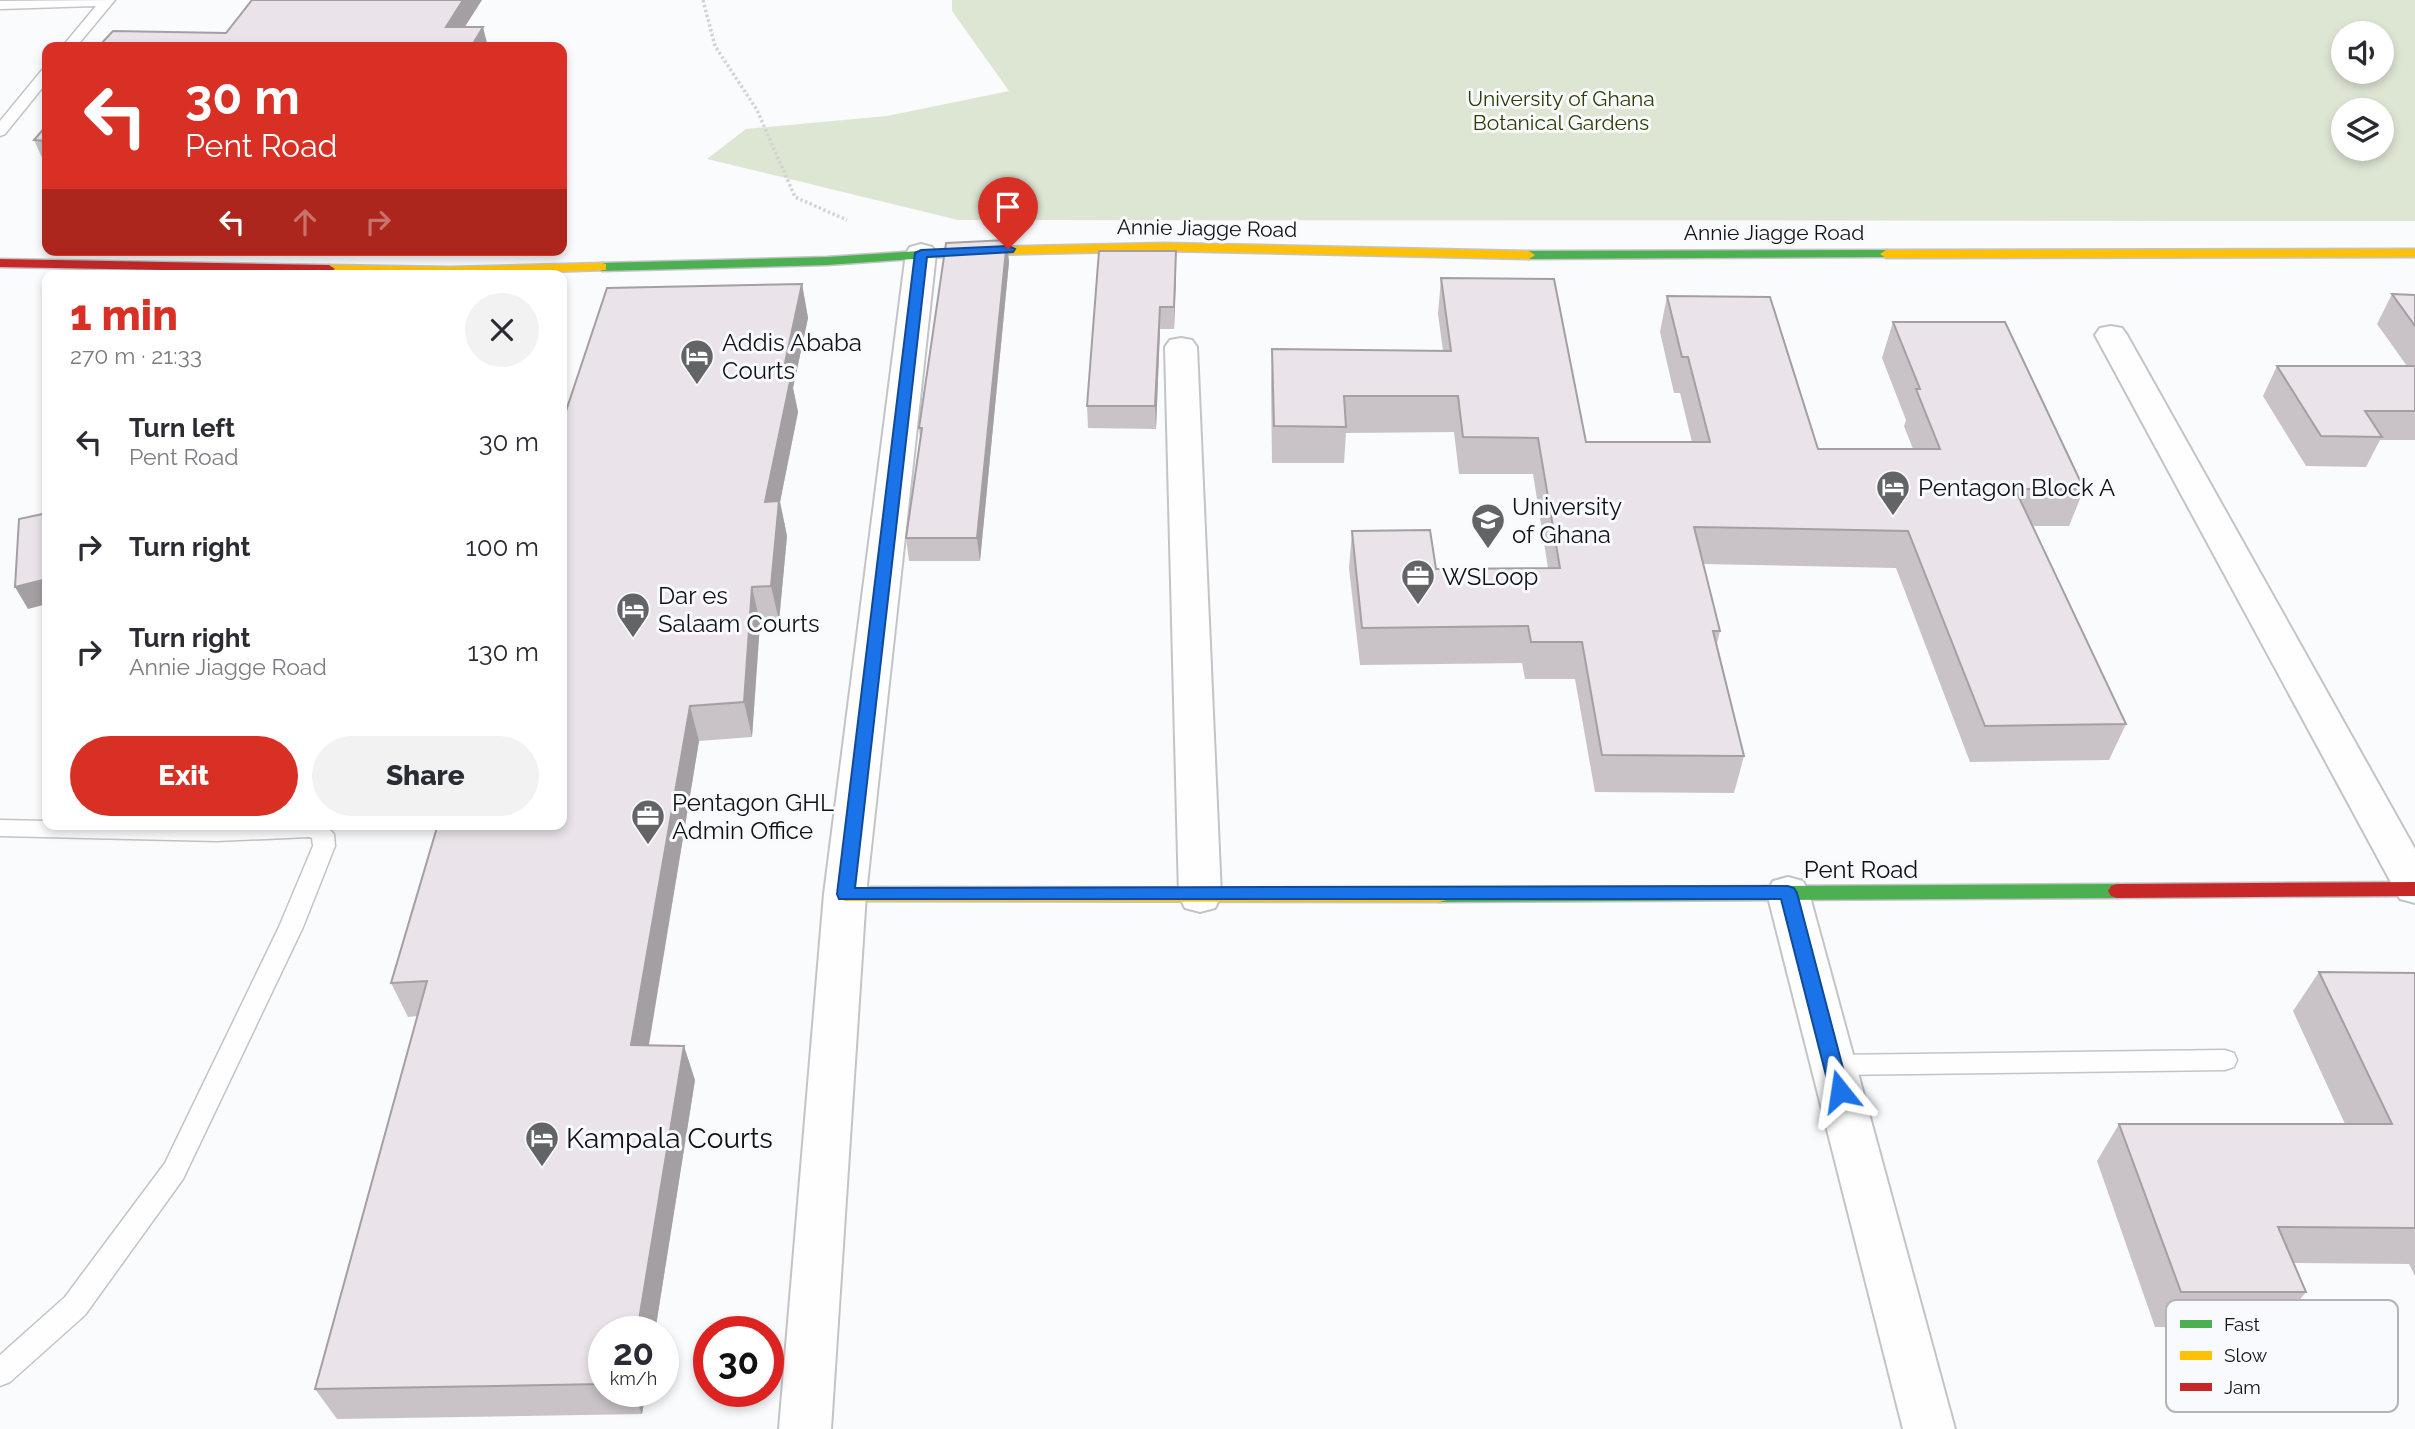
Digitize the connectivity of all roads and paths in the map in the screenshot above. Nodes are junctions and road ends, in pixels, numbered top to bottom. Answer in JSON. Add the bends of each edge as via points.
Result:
{"nodes":[{"id":1,"x":703,"y":0,"type":"edge"},
{"id":2,"x":108,"y":1,"type":"edge"},
{"id":3,"x":0,"y":5,"type":"edge"},
{"id":4,"x":73,"y":42,"type":"edge"},
{"id":5,"x":42,"y":80,"type":"edge"},
{"id":6,"x":0,"y":131,"type":"edge"},
{"id":7,"x":921,"y":253,"type":"junction"},
{"id":8,"x":2415,"y":253,"type":"edge"},
{"id":9,"x":0,"y":263,"type":"edge"},
{"id":10,"x":394,"y":270,"type":"edge"},
{"id":11,"x":490,"y":270,"type":"edge"},
{"id":12,"x":2111,"y":335,"type":"dead end"},
{"id":13,"x":1181,"y":347,"type":"dead end"},
{"id":14,"x":0,"y":828,"type":"edge"},
{"id":15,"x":42,"y":829,"type":"edge"},
{"id":16,"x":87,"y":830,"type":"edge"},
{"id":17,"x":274,"y":830,"type":"edge"},
{"id":18,"x":316,"y":830,"type":"edge"},
{"id":19,"x":2415,"y":888,"type":"edge"},
{"id":20,"x":1788,"y":893,"type":"junction"},
{"id":21,"x":845,"y":894,"type":"junction"},
{"id":22,"x":1200,"y":895,"type":"junction"},
{"id":23,"x":2225,"y":1060,"type":"dead end"},
{"id":24,"x":1833,"y":1065,"type":"junction"},
{"id":25,"x":0,"y":1373,"type":"edge"},
{"id":26,"x":805,"y":1429,"type":"edge"},
{"id":27,"x":1929,"y":1429,"type":"edge"}],
"edges":[{"from":1,"to":7,"type":"path","via":[[715,46],[757,110],[795,197]]},
{"from":2,"to":3,"type":"lane"},
{"from":2,"to":4,"type":"lane"},
{"from":5,"to":6,"type":"lane"},
{"from":7,"to":8,"type":"street","name":"Annie Jiagge Road","via":[[1164,247],[1498,255]]},
{"from":7,"to":11,"type":"street","name":"Annie Jiagge Road","via":[[813,262]]},
{"from":7,"to":21,"type":"street"},
{"from":9,"to":10,"type":"street","name":"Annie Jiagge Road"},
{"from":12,"to":19,"type":"street"},
{"from":13,"to":22,"type":"street"},
{"from":14,"to":15,"type":"lane"},
{"from":16,"to":17,"type":"lane"},
{"from":18,"to":25,"type":"lane","via":[[323,834],[324,846],[291,927],[174,1171],[75,1306]]},
{"from":19,"to":20,"type":"street","name":"Pent Road"},
{"from":20,"to":22,"type":"street","name":"Pent Road"},
{"from":20,"to":24,"type":"street"},
{"from":21,"to":22,"type":"street","name":"Pent Road"},
{"from":21,"to":26,"type":"street"},
{"from":23,"to":24,"type":"lane"},
{"from":24,"to":27,"type":"street"}]}
